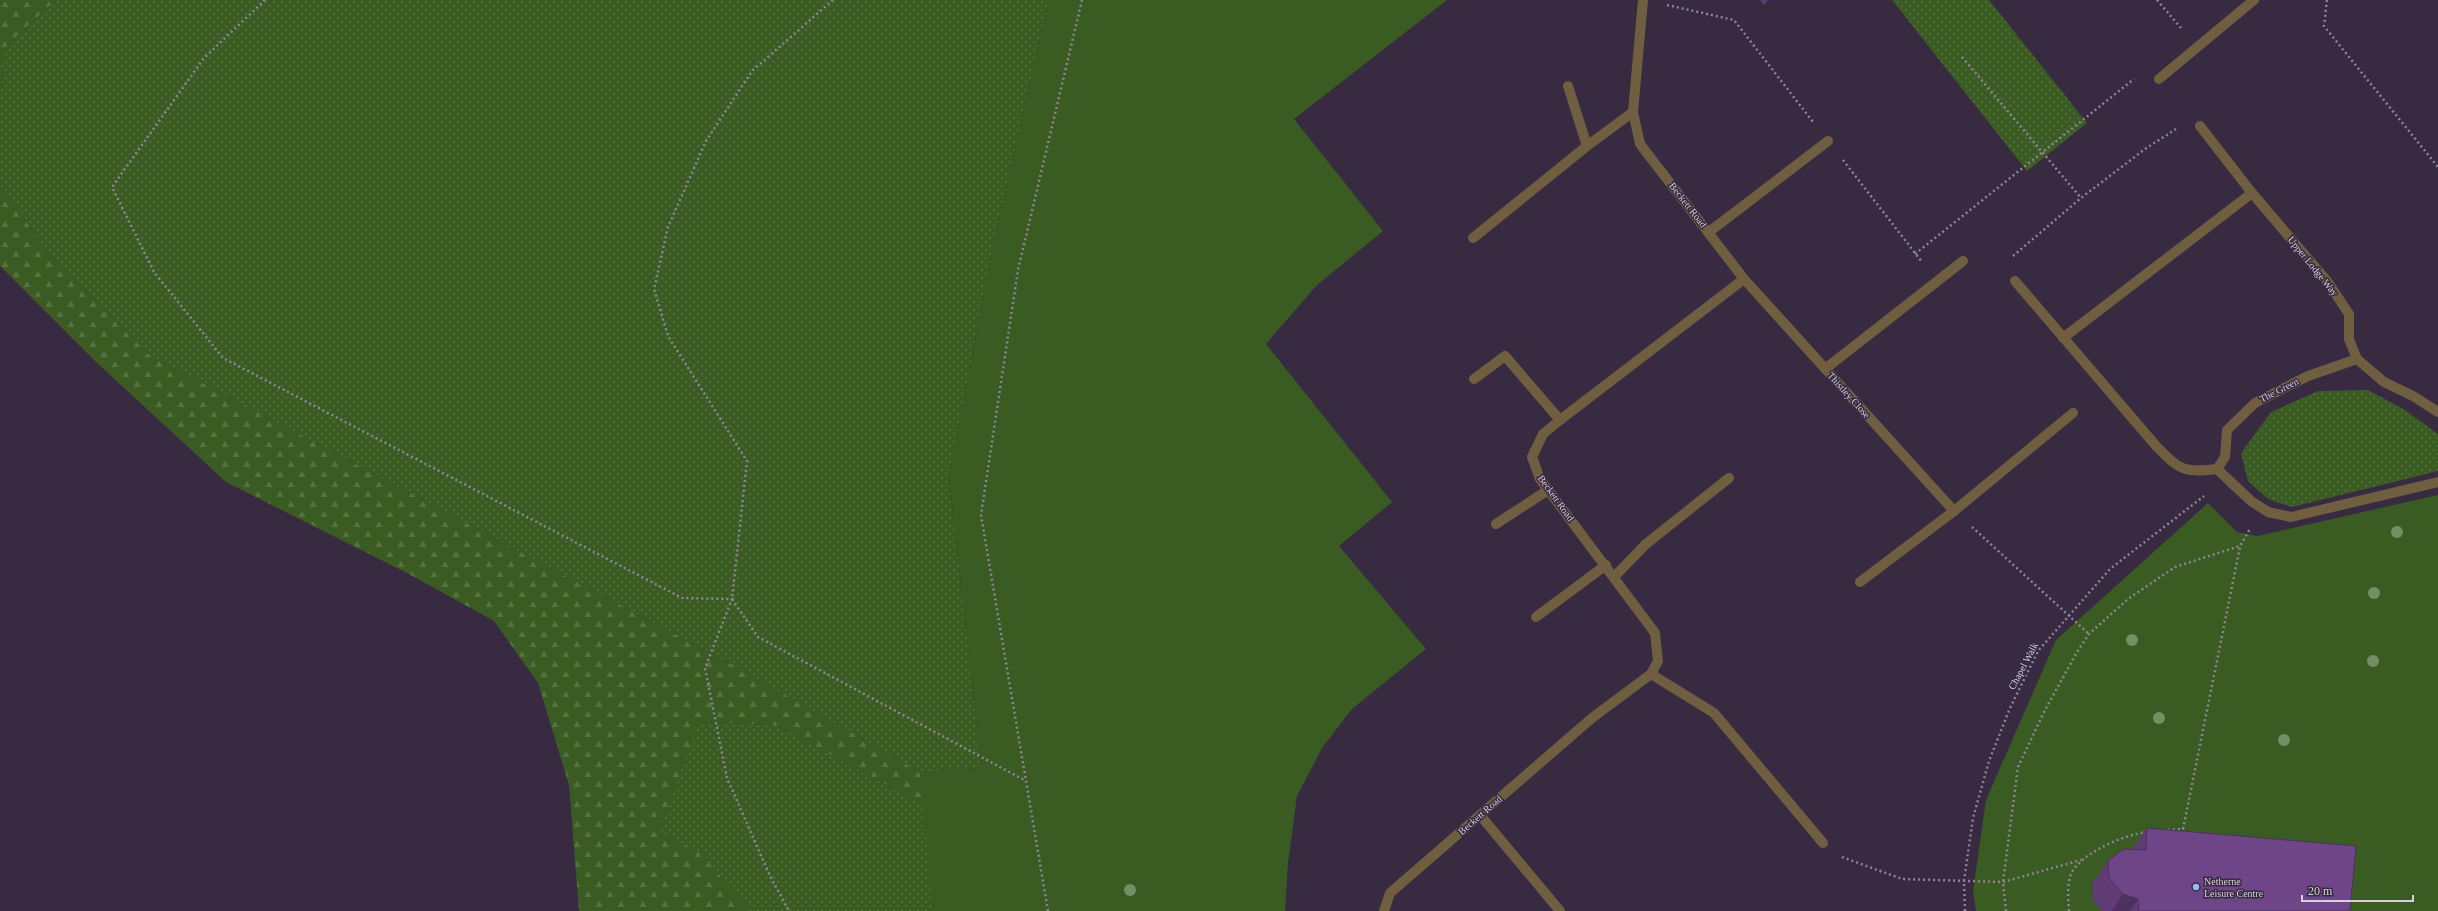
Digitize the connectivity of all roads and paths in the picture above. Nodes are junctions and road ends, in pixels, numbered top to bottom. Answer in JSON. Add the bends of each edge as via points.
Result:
{"nodes":[{"id":1,"x":264,"y":0,"type":"edge"},
{"id":2,"x":833,"y":0,"type":"edge"},
{"id":3,"x":1082,"y":0,"type":"edge"},
{"id":4,"x":1643,"y":0,"type":"edge"},
{"id":5,"x":2157,"y":0,"type":"edge"},
{"id":6,"x":2254,"y":0,"type":"edge"},
{"id":7,"x":2327,"y":0,"type":"edge"},
{"id":8,"x":2197,"y":47,"type":"junction"},
{"id":9,"x":1962,"y":57,"type":"dead end"},
{"id":10,"x":2159,"y":79,"type":"joint"},
{"id":11,"x":1568,"y":86,"type":"dead end"},
{"id":12,"x":1633,"y":112,"type":"junction"},
{"id":13,"x":2200,"y":126,"type":"joint"},
{"id":14,"x":1828,"y":141,"type":"junction"},
{"id":15,"x":1587,"y":146,"type":"junction"},
{"id":16,"x":2042,"y":151,"type":"junction"},
{"id":17,"x":2438,"y":167,"type":"edge"},
{"id":18,"x":2252,"y":193,"type":"junction"},
{"id":19,"x":2081,"y":198,"type":"junction"},
{"id":20,"x":1709,"y":232,"type":"junction"},
{"id":21,"x":1473,"y":238,"type":"dead end"},
{"id":22,"x":1915,"y":254,"type":"junction"},
{"id":23,"x":1963,"y":260,"type":"dead end"},
{"id":24,"x":1744,"y":279,"type":"junction"},
{"id":25,"x":1937,"y":281,"type":"junction"},
{"id":26,"x":2015,"y":281,"type":"joint"},
{"id":27,"x":2063,"y":338,"type":"junction"},
{"id":28,"x":2357,"y":359,"type":"junction"},
{"id":29,"x":1825,"y":369,"type":"junction"},
{"id":30,"x":1474,"y":379,"type":"dead end"},
{"id":31,"x":2438,"y":412,"type":"edge"},
{"id":32,"x":2073,"y":413,"type":"dead end"},
{"id":33,"x":1560,"y":420,"type":"junction"},
{"id":34,"x":2217,"y":469,"type":"junction"},
{"id":35,"x":1729,"y":478,"type":"dead end"},
{"id":36,"x":2226,"y":479,"type":"junction"},
{"id":37,"x":2438,"y":482,"type":"edge"},
{"id":38,"x":1548,"y":490,"type":"junction"},
{"id":39,"x":1954,"y":511,"type":"junction"},
{"id":40,"x":2268,"y":512,"type":"junction"},
{"id":41,"x":1496,"y":524,"type":"dead end"},
{"id":42,"x":2240,"y":546,"type":"junction"},
{"id":43,"x":1606,"y":565,"type":"junction"},
{"id":44,"x":1615,"y":576,"type":"junction"},
{"id":45,"x":1860,"y":582,"type":"dead end"},
{"id":46,"x":732,"y":600,"type":"junction"},
{"id":47,"x":2068,"y":615,"type":"junction"},
{"id":48,"x":1536,"y":617,"type":"dead end"},
{"id":49,"x":2089,"y":634,"type":"junction"},
{"id":50,"x":1651,"y":674,"type":"junction"},
{"id":51,"x":1026,"y":781,"type":"junction"},
{"id":52,"x":1480,"y":815,"type":"junction"},
{"id":53,"x":2183,"y":829,"type":"junction"},
{"id":54,"x":2161,"y":831,"type":"edge"},
{"id":55,"x":2153,"y":832,"type":"edge"},
{"id":56,"x":2182,"y":836,"type":"edge"},
{"id":57,"x":1823,"y":842,"type":"joint"},
{"id":58,"x":2082,"y":860,"type":"junction"},
{"id":59,"x":1964,"y":881,"type":"junction"},
{"id":60,"x":2003,"y":882,"type":"junction"},
{"id":61,"x":789,"y":911,"type":"edge"},
{"id":62,"x":1048,"y":911,"type":"edge"},
{"id":63,"x":1384,"y":911,"type":"edge"},
{"id":64,"x":1560,"y":911,"type":"edge"},
{"id":65,"x":1965,"y":911,"type":"edge"},
{"id":66,"x":2006,"y":911,"type":"edge"},
{"id":67,"x":2069,"y":911,"type":"edge"}],
"edges":[{"from":1,"to":46,"type":"path","via":[[204,58],[112,187],[154,272],[223,358],[682,598]]},
{"from":2,"to":46,"type":"path","via":[[752,71],[706,141],[668,227],[654,289],[668,336],[747,461]]},
{"from":3,"to":51,"type":"path","via":[[1018,270],[981,516]]},
{"from":4,"to":12,"type":"street","name":"Beckett Road"},
{"from":4,"to":14,"type":"path","via":[[1734,20]]},
{"from":5,"to":8,"type":"path"},
{"from":6,"to":8,"type":"street"},
{"from":7,"to":17,"type":"path","via":[[2324,26]]},
{"from":8,"to":10,"type":"street"},
{"from":9,"to":16,"type":"path"},
{"from":10,"to":16,"type":"path","via":[[2133,79]]},
{"from":11,"to":15,"type":"street"},
{"from":12,"to":15,"type":"street"},
{"from":12,"to":20,"type":"street","name":"Beckett Road","via":[[1640,144]]},
{"from":13,"to":18,"type":"street","name":"Upper Lodge Way"},
{"from":13,"to":19,"type":"path","via":[[2172,129]]},
{"from":14,"to":20,"type":"street"},
{"from":14,"to":22,"type":"path"},
{"from":15,"to":21,"type":"street"},
{"from":16,"to":19,"type":"path"},
{"from":16,"to":22,"type":"path"},
{"from":18,"to":27,"type":"street"},
{"from":18,"to":28,"type":"street","name":"Upper Lodge Way","via":[[2327,281],[2349,314],[2349,339]]},
{"from":19,"to":26,"type":"path","via":[[2010,259]]},
{"from":20,"to":24,"type":"street","name":"Beckett Road"},
{"from":22,"to":25,"type":"path"},
{"from":23,"to":25,"type":"street"},
{"from":24,"to":29,"type":"street","name":"Thistley Close"},
{"from":24,"to":33,"type":"street","name":"Beckett Road"},
{"from":25,"to":29,"type":"street"},
{"from":26,"to":27,"type":"street"},
{"from":27,"to":34,"type":"street","via":[[2177,467],[2198,471]]},
{"from":28,"to":31,"type":"street","name":"Upper Lodge Way","via":[[2384,382]]},
{"from":28,"to":34,"type":"street","name":"The Green","via":[[2308,376],[2255,403],[2227,430],[2225,457]]},
{"from":29,"to":39,"type":"street","name":"Thistley Close"},
{"from":30,"to":33,"type":"street","via":[[1505,356]]},
{"from":32,"to":39,"type":"street"},
{"from":33,"to":38,"type":"street","name":"Beckett Road","via":[[1543,434],[1532,457],[1540,479]]},
{"from":34,"to":36,"type":"street"},
{"from":35,"to":44,"type":"street","via":[[1646,544]]},
{"from":36,"to":40,"type":"street"},
{"from":36,"to":47,"type":"path","name":"Chapel Walk","via":[[2110,569]]},
{"from":37,"to":40,"type":"street","via":[[2291,517]]},
{"from":38,"to":41,"type":"street"},
{"from":38,"to":43,"type":"street","name":"Beckett Road"},
{"from":39,"to":45,"type":"street"},
{"from":39,"to":47,"type":"path"},
{"from":40,"to":42,"type":"path","via":[[2253,523]]},
{"from":42,"to":49,"type":"path","via":[[2175,567],[2128,599]]},
{"from":42,"to":53,"type":"path"},
{"from":43,"to":44,"type":"street","name":"Beckett Road"},
{"from":43,"to":48,"type":"street"},
{"from":44,"to":50,"type":"street","name":"Beckett Road","via":[[1656,633],[1658,661]]},
{"from":46,"to":51,"type":"path","via":[[758,636]]},
{"from":46,"to":61,"type":"path","via":[[705,668],[727,778],[770,876]]},
{"from":47,"to":49,"type":"path"},
{"from":47,"to":59,"type":"path","name":"Chapel Walk","via":[[2038,651],[2010,708],[1989,761],[1973,818]]},
{"from":49,"to":60,"type":"path","via":[[2045,710],[2018,767]]},
{"from":50,"to":52,"type":"street","name":"Beckett Road","via":[[1592,718]]},
{"from":50,"to":57,"type":"street","via":[[1714,713]]},
{"from":51,"to":62,"type":"path"},
{"from":52,"to":63,"type":"street","name":"Beckett Road","via":[[1390,893]]},
{"from":52,"to":64,"type":"street"},
{"from":53,"to":54,"type":"path"},
{"from":53,"to":56,"type":"path"},
{"from":55,"to":58,"type":"path","via":[[2139,833],[2099,849]]},
{"from":57,"to":59,"type":"path","via":[[1835,855],[1902,879]]},
{"from":58,"to":60,"type":"path"},
{"from":58,"to":67,"type":"path","via":[[2071,874]]},
{"from":59,"to":60,"type":"path"},
{"from":59,"to":65,"type":"path","name":"Chapel Walk"},
{"from":60,"to":66,"type":"path"}]}
